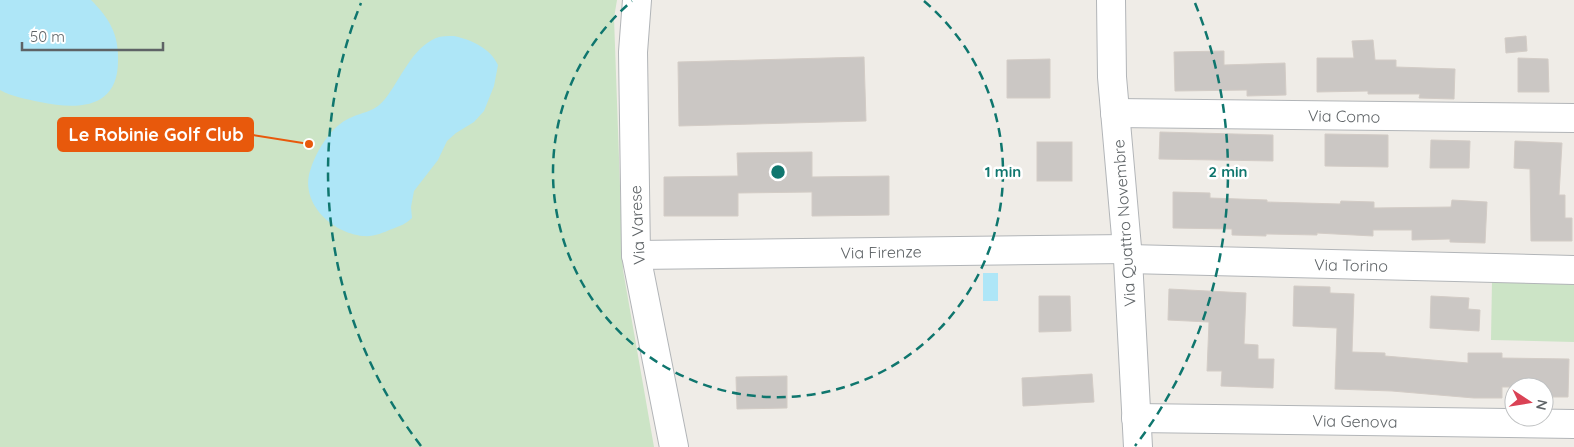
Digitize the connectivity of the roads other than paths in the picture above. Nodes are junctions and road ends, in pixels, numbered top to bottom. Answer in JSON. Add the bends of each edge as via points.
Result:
{"nodes":[{"id":1,"x":637,"y":0,"type":"edge"},
{"id":2,"x":1111,"y":0,"type":"edge"},
{"id":3,"x":1115,"y":113,"type":"junction"},
{"id":4,"x":1574,"y":118,"type":"edge"},
{"id":5,"x":636,"y":254,"type":"junction"},
{"id":6,"x":1128,"y":254,"type":"junction"},
{"id":7,"x":1574,"y":270,"type":"edge"},
{"id":8,"x":1136,"y":418,"type":"junction"},
{"id":9,"x":1574,"y":424,"type":"edge"},
{"id":10,"x":674,"y":447,"type":"edge"},
{"id":11,"x":1138,"y":447,"type":"edge"}],
"edges":[{"from":1,"to":5,"type":"street","name":"Via Varese","via":[[633,52]]},
{"from":2,"to":3,"type":"street","name":"Via Quattro Novembre"},
{"from":3,"to":4,"type":"street","name":"Via Como"},
{"from":3,"to":6,"type":"street","name":"Via Quattro Novembre"},
{"from":5,"to":6,"type":"street","name":"Via Firenze"},
{"from":5,"to":10,"type":"street","name":"Via Varese"},
{"from":6,"to":7,"type":"street","name":"Via Torino"},
{"from":6,"to":8,"type":"street","name":"Via Quattro Novembre"},
{"from":8,"to":9,"type":"street","name":"Via Genova"},
{"from":8,"to":11,"type":"street","name":"Via Quattro Novembre"}]}
